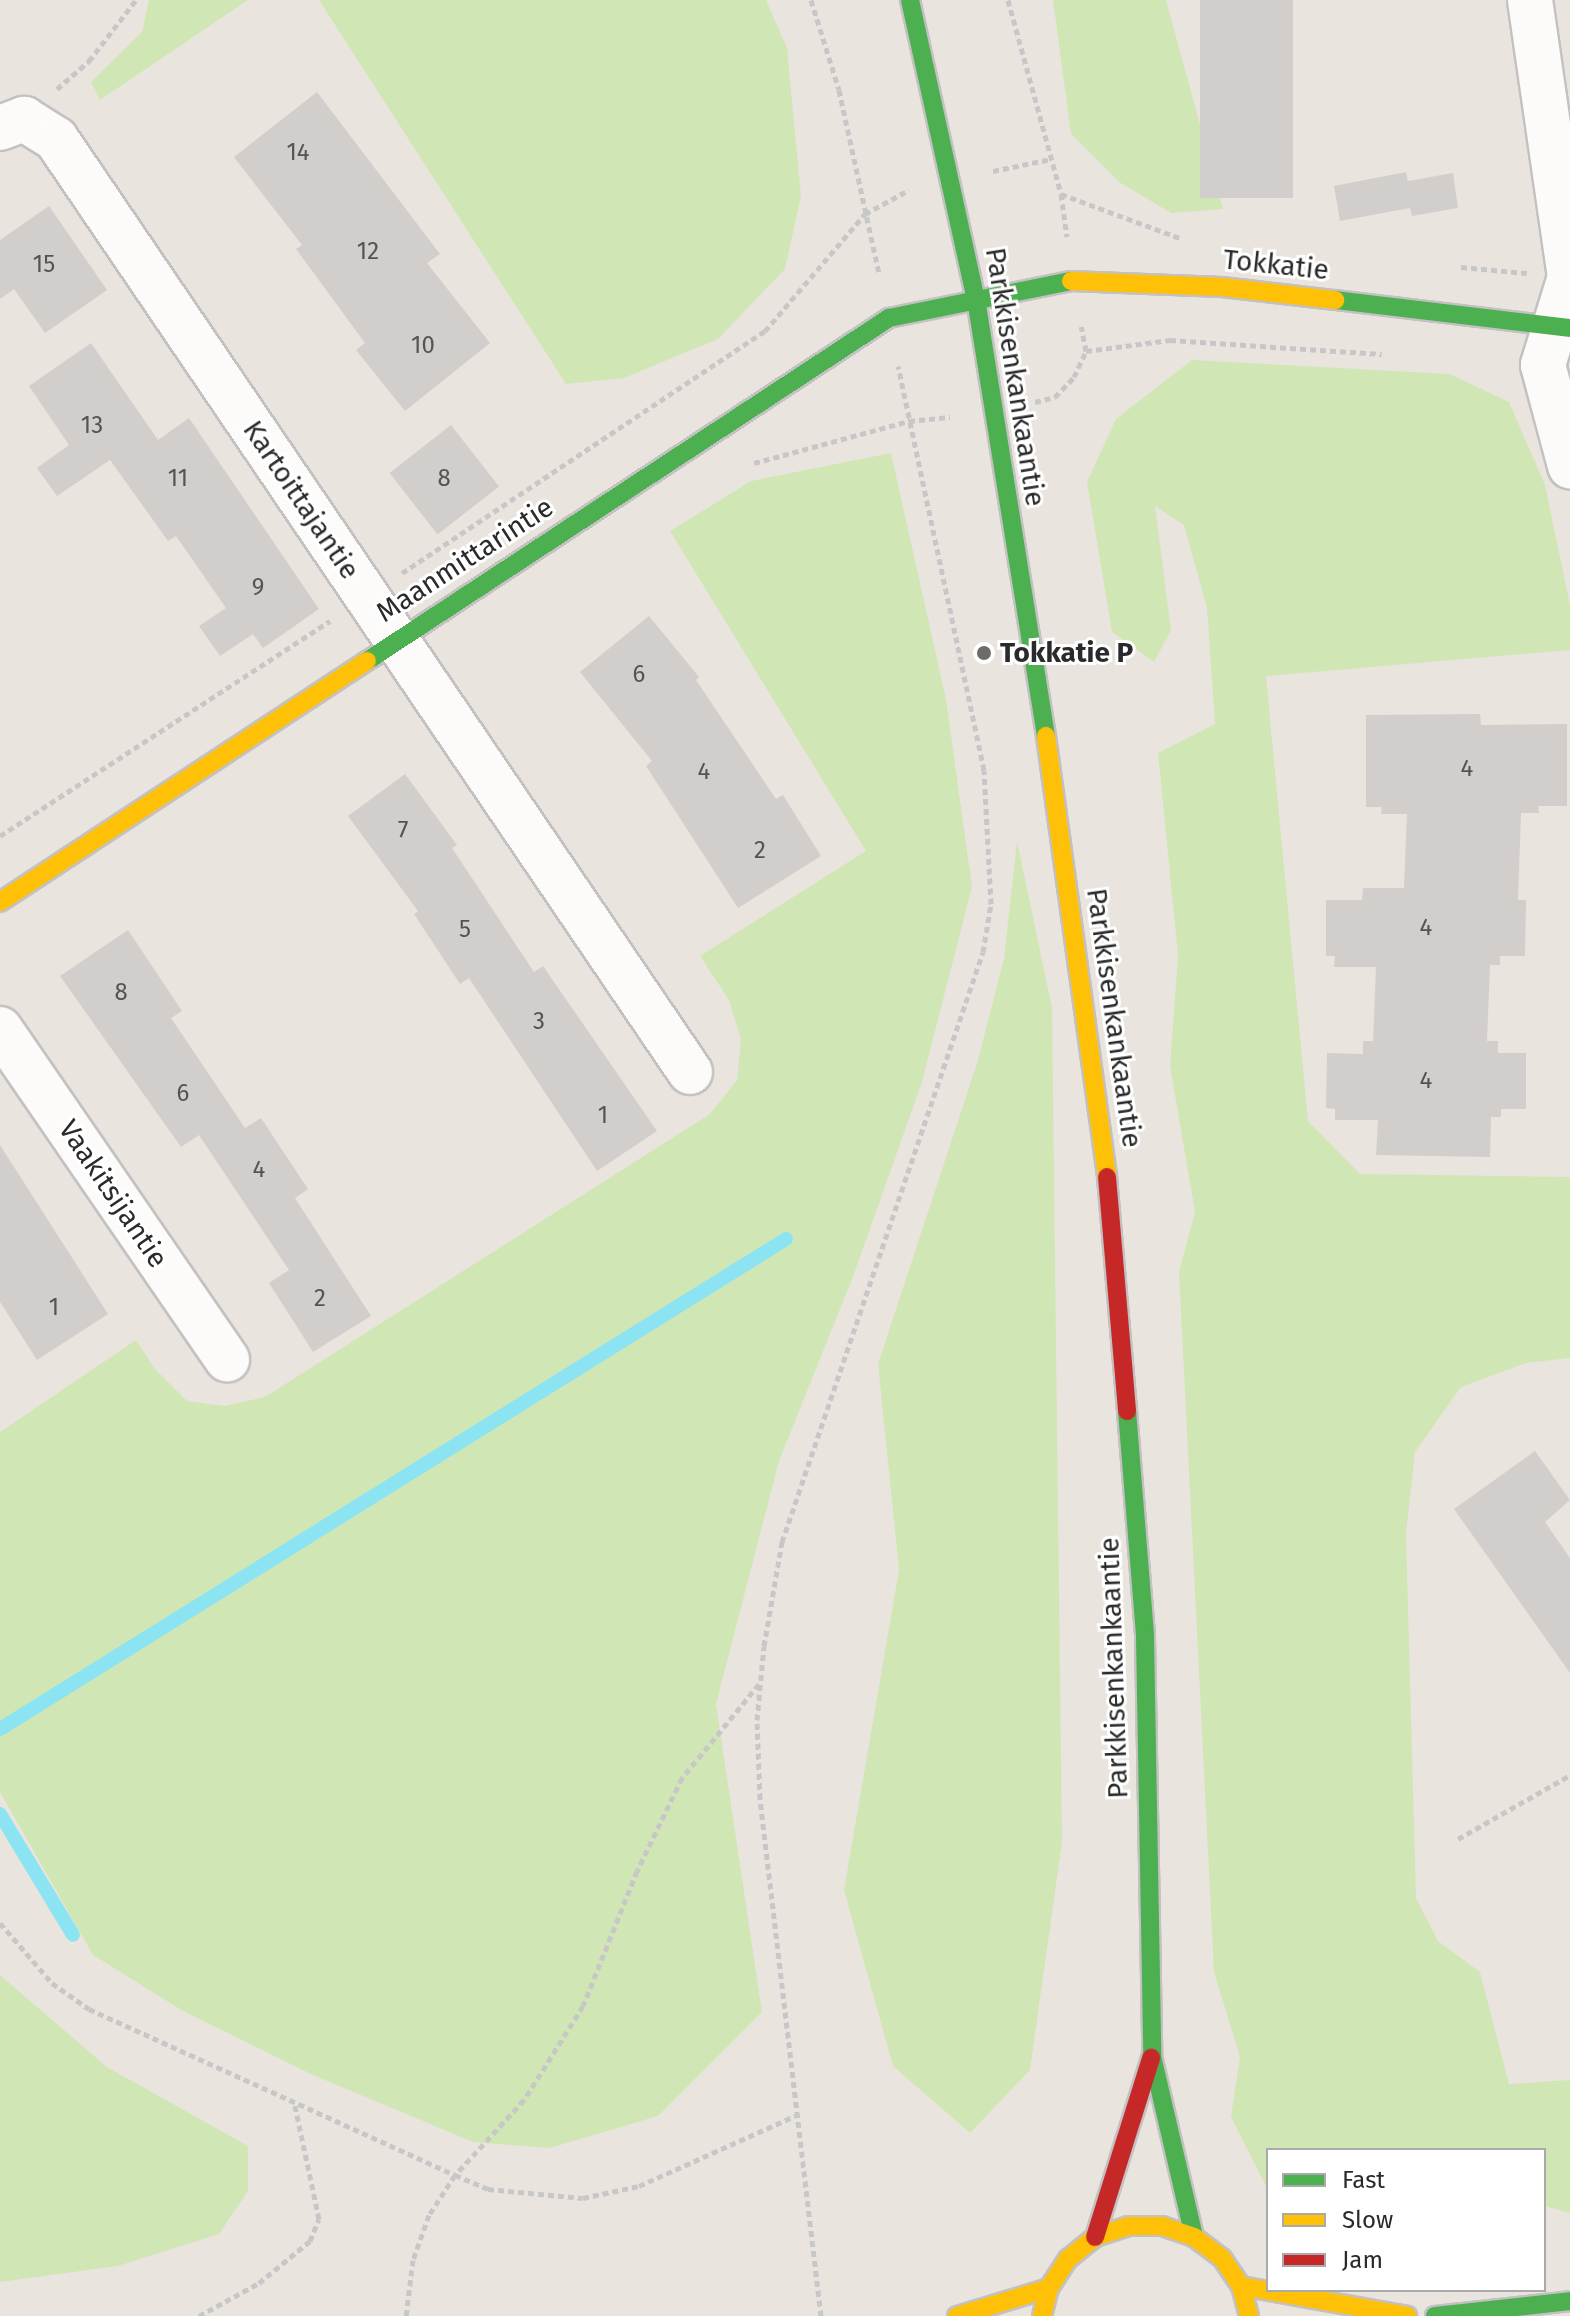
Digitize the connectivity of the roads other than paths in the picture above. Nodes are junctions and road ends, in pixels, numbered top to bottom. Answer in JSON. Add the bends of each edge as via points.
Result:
{"nodes":[{"id":1,"x":910,"y":0,"type":"edge"},
{"id":2,"x":1530,"y":0,"type":"edge"},
{"id":3,"x":12,"y":123,"type":"edge"},
{"id":4,"x":1570,"y":277,"type":"edge"},
{"id":5,"x":976,"y":299,"type":"junction"},
{"id":6,"x":1563,"y":327,"type":"edge"},
{"id":7,"x":1570,"y":466,"type":"edge"},
{"id":8,"x":395,"y":639,"type":"junction"},
{"id":9,"x":0,"y":902,"type":"edge"},
{"id":10,"x":0,"y":1029,"type":"edge"},
{"id":11,"x":690,"y":1072,"type":"dead end"},
{"id":12,"x":227,"y":1359,"type":"dead end"},
{"id":13,"x":1152,"y":2056,"type":"junction"},
{"id":14,"x":1095,"y":2237,"type":"junction"},
{"id":15,"x":1194,"y":2237,"type":"junction"},
{"id":16,"x":1241,"y":2286,"type":"junction"},
{"id":17,"x":1049,"y":2288,"type":"junction"},
{"id":18,"x":1266,"y":2291,"type":"edge"},
{"id":19,"x":1274,"y":2292,"type":"edge"},
{"id":20,"x":1570,"y":2301,"type":"edge"},
{"id":21,"x":957,"y":2316,"type":"edge"},
{"id":22,"x":1042,"y":2316,"type":"edge"},
{"id":23,"x":1249,"y":2316,"type":"edge"},
{"id":24,"x":1407,"y":2316,"type":"edge"},
{"id":25,"x":1435,"y":2316,"type":"edge"}],
"edges":[{"from":1,"to":5,"type":"main road","name":"Parkkisenkankaantie"},
{"from":2,"to":4,"type":"street"},
{"from":3,"to":8,"type":"street","name":"Kartoittajantie","via":[[56,139]]},
{"from":4,"to":6,"type":"street"},
{"from":5,"to":6,"type":"main road","name":"Tokkatie","via":[[1072,281],[1222,287]]},
{"from":5,"to":8,"type":"main road","name":"Maanmittarintie","via":[[889,318]]},
{"from":5,"to":13,"type":"main road","name":"Parkkisenkankaantie","via":[[1058,808],[1110,1200],[1145,1636]]},
{"from":6,"to":7,"type":"street","via":[[1543,365]]},
{"from":8,"to":9,"type":"main road","name":"Maanmittarintie"},
{"from":8,"to":11,"type":"street","name":"Kartoittajantie"},
{"from":10,"to":12,"type":"street","name":"Vaakitsijantie"},
{"from":13,"to":14,"type":"main road","name":"Parkkisenkankaantie"},
{"from":13,"to":15,"type":"main road","name":"Parkkisenkankaantie"},
{"from":14,"to":15,"type":"main road","via":[[1128,2226],[1151,2226]]},
{"from":14,"to":17,"type":"main road","via":[[1068,2259]]},
{"from":15,"to":16,"type":"main road","via":[[1222,2258]]},
{"from":16,"to":18,"type":"main road"},
{"from":16,"to":23,"type":"main road"},
{"from":17,"to":21,"type":"main road"},
{"from":17,"to":22,"type":"main road"},
{"from":19,"to":24,"type":"main road"},
{"from":20,"to":25,"type":"main road"}]}
